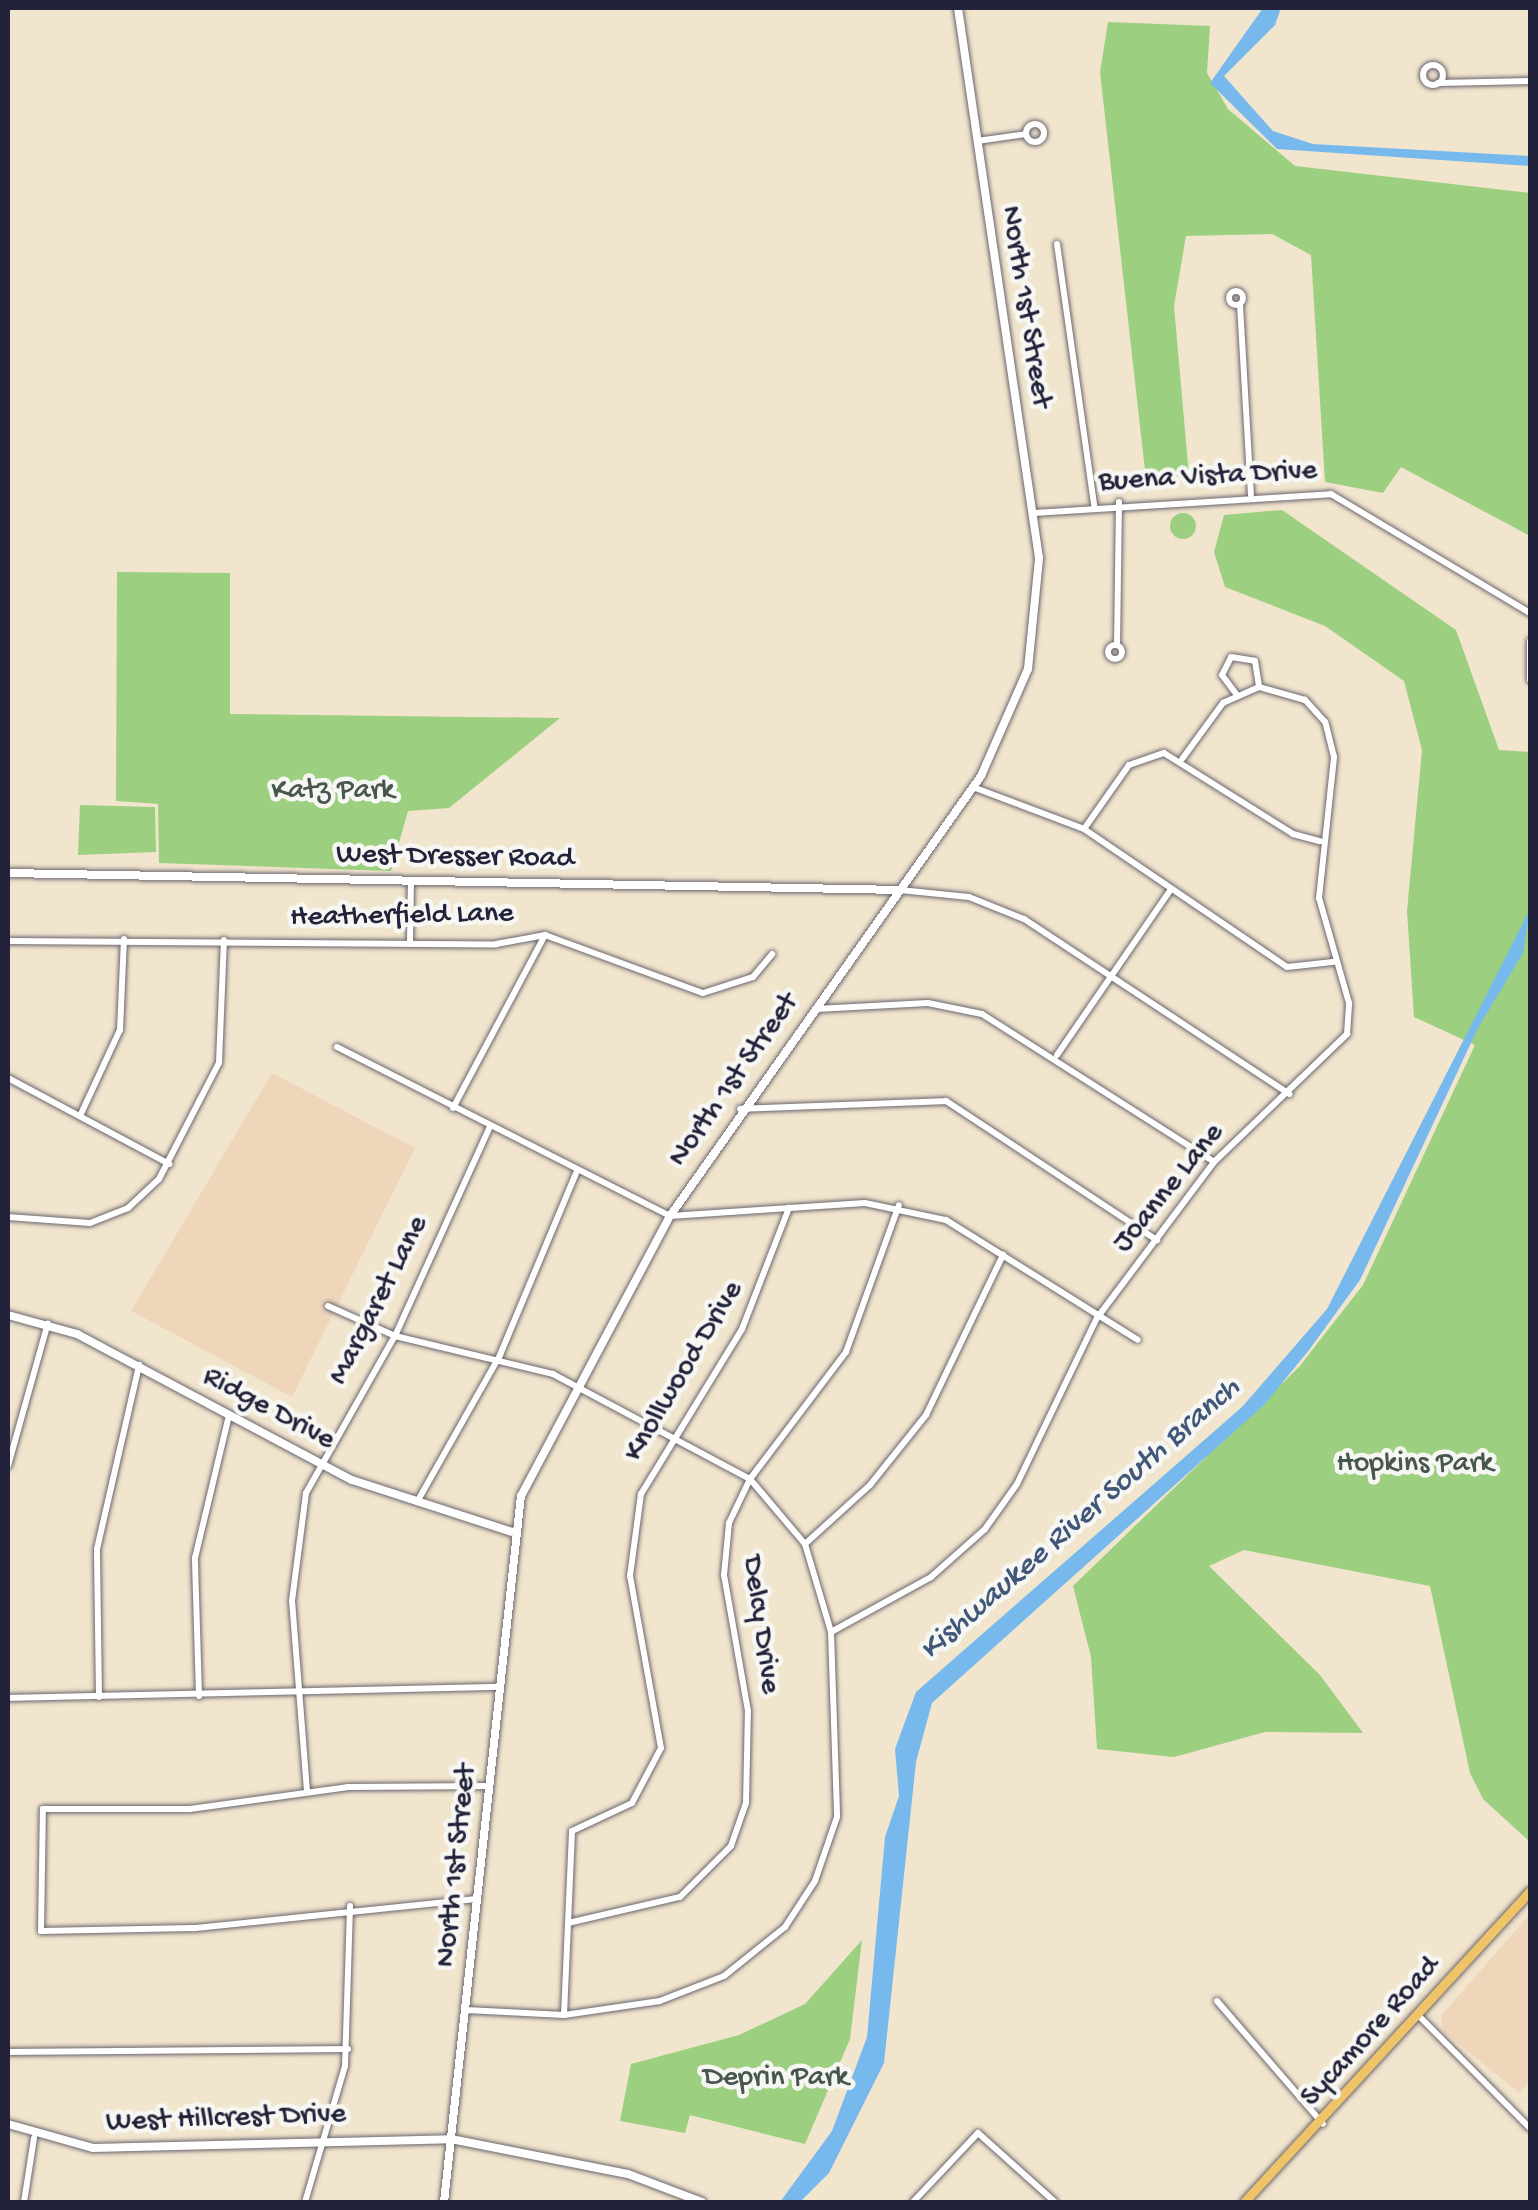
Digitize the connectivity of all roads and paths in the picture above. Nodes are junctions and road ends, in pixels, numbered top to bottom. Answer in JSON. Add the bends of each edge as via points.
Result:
{"nodes":[{"id":1,"x":958,"y":8,"type":"edge"},
{"id":2,"x":1530,"y":81,"type":"edge"},
{"id":3,"x":1438,"y":84,"type":"dead end"},
{"id":4,"x":1026,"y":134,"type":"dead end"},
{"id":5,"x":976,"y":142,"type":"junction"},
{"id":6,"x":1057,"y":244,"type":"dead end"},
{"id":7,"x":1240,"y":305,"type":"dead end"},
{"id":8,"x":1252,"y":495,"type":"junction"},
{"id":9,"x":1119,"y":502,"type":"junction"},
{"id":10,"x":1094,"y":505,"type":"junction"},
{"id":11,"x":1034,"y":513,"type":"junction"},
{"id":12,"x":1530,"y":614,"type":"edge"},
{"id":13,"x":1530,"y":641,"type":"edge"},
{"id":14,"x":1118,"y":645,"type":"dead end"},
{"id":15,"x":1530,"y":680,"type":"edge"},
{"id":16,"x":1260,"y":687,"type":"junction"},
{"id":17,"x":1237,"y":695,"type":"junction"},
{"id":18,"x":1182,"y":759,"type":"junction"},
{"id":19,"x":973,"y":787,"type":"junction"},
{"id":20,"x":1084,"y":828,"type":"junction"},
{"id":21,"x":1320,"y":840,"type":"junction"},
{"id":22,"x":8,"y":873,"type":"edge"},
{"id":23,"x":411,"y":879,"type":"junction"},
{"id":24,"x":1171,"y":888,"type":"junction"},
{"id":25,"x":900,"y":890,"type":"junction"},
{"id":26,"x":546,"y":936,"type":"junction"},
{"id":27,"x":124,"y":940,"type":"junction"},
{"id":28,"x":224,"y":940,"type":"junction"},
{"id":29,"x":8,"y":942,"type":"edge"},
{"id":30,"x":410,"y":942,"type":"junction"},
{"id":31,"x":772,"y":954,"type":"dead end"},
{"id":32,"x":1333,"y":962,"type":"junction"},
{"id":33,"x":1112,"y":978,"type":"junction"},
{"id":34,"x":812,"y":1010,"type":"junction"},
{"id":35,"x":337,"y":1047,"type":"dead end"},
{"id":36,"x":1057,"y":1055,"type":"junction"},
{"id":37,"x":8,"y":1078,"type":"edge"},
{"id":38,"x":1288,"y":1094,"type":"junction"},
{"id":39,"x":453,"y":1108,"type":"junction"},
{"id":40,"x":740,"y":1109,"type":"junction"},
{"id":41,"x":80,"y":1116,"type":"junction"},
{"id":42,"x":490,"y":1127,"type":"junction"},
{"id":43,"x":1214,"y":1162,"type":"junction"},
{"id":44,"x":170,"y":1164,"type":"junction"},
{"id":45,"x":576,"y":1173,"type":"junction"},
{"id":46,"x":899,"y":1205,"type":"junction"},
{"id":47,"x":789,"y":1208,"type":"junction"},
{"id":48,"x":670,"y":1216,"type":"junction"},
{"id":49,"x":8,"y":1217,"type":"edge"},
{"id":50,"x":1158,"y":1240,"type":"junction"},
{"id":51,"x":1003,"y":1255,"type":"junction"},
{"id":52,"x":328,"y":1306,"type":"dead end"},
{"id":53,"x":8,"y":1315,"type":"edge"},
{"id":54,"x":1098,"y":1318,"type":"junction"},
{"id":55,"x":48,"y":1323,"type":"junction"},
{"id":56,"x":395,"y":1336,"type":"junction"},
{"id":57,"x":1138,"y":1340,"type":"dead end"},
{"id":58,"x":500,"y":1355,"type":"junction"},
{"id":59,"x":139,"y":1365,"type":"junction"},
{"id":60,"x":579,"y":1388,"type":"junction"},
{"id":61,"x":229,"y":1415,"type":"junction"},
{"id":62,"x":669,"y":1434,"type":"junction"},
{"id":63,"x":316,"y":1462,"type":"junction"},
{"id":64,"x":8,"y":1466,"type":"edge"},
{"id":65,"x":750,"y":1479,"type":"junction"},
{"id":66,"x":417,"y":1503,"type":"junction"},
{"id":67,"x":512,"y":1532,"type":"junction"},
{"id":68,"x":805,"y":1544,"type":"junction"},
{"id":69,"x":831,"y":1632,"type":"junction"},
{"id":70,"x":499,"y":1687,"type":"junction"},
{"id":71,"x":299,"y":1690,"type":"junction"},
{"id":72,"x":199,"y":1696,"type":"junction"},
{"id":73,"x":8,"y":1698,"type":"edge"},
{"id":74,"x":99,"y":1698,"type":"junction"},
{"id":75,"x":490,"y":1786,"type":"junction"},
{"id":76,"x":307,"y":1791,"type":"junction"},
{"id":77,"x":1530,"y":1891,"type":"edge"},
{"id":78,"x":476,"y":1899,"type":"junction"},
{"id":79,"x":350,"y":1906,"type":"junction"},
{"id":80,"x":568,"y":1922,"type":"junction"},
{"id":81,"x":1217,"y":2001,"type":"dead end"},
{"id":82,"x":466,"y":2010,"type":"junction"},
{"id":83,"x":564,"y":2015,"type":"junction"},
{"id":84,"x":1420,"y":2017,"type":"junction"},
{"id":85,"x":348,"y":2049,"type":"junction"},
{"id":86,"x":8,"y":2052,"type":"edge"},
{"id":87,"x":8,"y":2124,"type":"edge"},
{"id":88,"x":1324,"y":2124,"type":"junction"},
{"id":89,"x":1530,"y":2128,"type":"edge"},
{"id":90,"x":34,"y":2138,"type":"junction"},
{"id":91,"x":330,"y":2139,"type":"junction"},
{"id":92,"x":451,"y":2139,"type":"junction"},
{"id":93,"x":24,"y":2202,"type":"edge"},
{"id":94,"x":305,"y":2202,"type":"edge"},
{"id":95,"x":444,"y":2202,"type":"edge"},
{"id":96,"x":702,"y":2202,"type":"edge"},
{"id":97,"x":913,"y":2202,"type":"edge"},
{"id":98,"x":1055,"y":2202,"type":"edge"},
{"id":99,"x":1244,"y":2202,"type":"edge"}],
"edges":[{"from":1,"to":5,"type":"street","name":"North 1st Street"},
{"from":2,"to":3,"type":"street"},
{"from":4,"to":5,"type":"street"},
{"from":5,"to":11,"type":"street","name":"North 1st Street"},
{"from":6,"to":10,"type":"street"},
{"from":7,"to":8,"type":"street"},
{"from":8,"to":9,"type":"street","name":"Buena Vista Drive"},
{"from":8,"to":12,"type":"street","name":"Buena Vista Drive","via":[[1350,500]]},
{"from":9,"to":10,"type":"street","name":"Buena Vista Drive"},
{"from":9,"to":14,"type":"street"},
{"from":10,"to":11,"type":"street","name":"Buena Vista Drive"},
{"from":11,"to":19,"type":"street","name":"North 1st Street","via":[[1040,592],[1028,669]]},
{"from":13,"to":15,"type":"street","via":[[1524,658]]},
{"from":16,"to":17,"type":"street"},
{"from":16,"to":17,"type":"street","name":"Joanne Lane","via":[[1255,661],[1231,657],[1222,674]]},
{"from":16,"to":21,"type":"street","name":"Joanne Lane","via":[[1305,700],[1332,736]]},
{"from":17,"to":18,"type":"street"},
{"from":18,"to":20,"type":"street","via":[[1136,760]]},
{"from":18,"to":21,"type":"street","via":[[1293,834]]},
{"from":19,"to":20,"type":"street"},
{"from":19,"to":25,"type":"street","name":"North 1st Street"},
{"from":20,"to":24,"type":"street"},
{"from":21,"to":32,"type":"street","name":"Joanne Lane","via":[[1319,898]]},
{"from":22,"to":23,"type":"street","name":"West Dresser Road"},
{"from":23,"to":25,"type":"street","name":"West Dresser Road"},
{"from":23,"to":30,"type":"street"},
{"from":24,"to":32,"type":"street","via":[[1287,967]]},
{"from":24,"to":33,"type":"street"},
{"from":25,"to":33,"type":"street","via":[[1002,908]]},
{"from":25,"to":34,"type":"street","name":"North 1st Street"},
{"from":26,"to":30,"type":"street","name":"Heatherfield Lane"},
{"from":26,"to":31,"type":"street","name":"Heatherfield Lane","via":[[703,992],[753,977]]},
{"from":26,"to":39,"type":"street"},
{"from":27,"to":28,"type":"street","name":"Heatherfield Lane"},
{"from":27,"to":29,"type":"street","name":"Heatherfield Lane"},
{"from":27,"to":41,"type":"street","via":[[120,1030]]},
{"from":28,"to":30,"type":"street","name":"Heatherfield Lane"},
{"from":28,"to":44,"type":"street","via":[[219,1062]]},
{"from":32,"to":38,"type":"street","name":"Joanne Lane","via":[[1348,1003],[1348,1034]]},
{"from":33,"to":36,"type":"street"},
{"from":33,"to":38,"type":"street"},
{"from":34,"to":36,"type":"street","via":[[964,1008]]},
{"from":34,"to":40,"type":"street","name":"North 1st Street"},
{"from":35,"to":39,"type":"street"},
{"from":36,"to":43,"type":"street"},
{"from":37,"to":41,"type":"street"},
{"from":38,"to":43,"type":"street","name":"Joanne Lane"},
{"from":39,"to":42,"type":"street"},
{"from":40,"to":48,"type":"street","name":"North 1st Street"},
{"from":40,"to":50,"type":"street","via":[[946,1101]]},
{"from":41,"to":44,"type":"street"},
{"from":42,"to":45,"type":"street"},
{"from":42,"to":56,"type":"street","name":"Margaret Lane"},
{"from":43,"to":50,"type":"street","name":"Joanne Lane"},
{"from":44,"to":49,"type":"street","via":[[139,1200],[104,1219],[63,1226]]},
{"from":45,"to":48,"type":"street"},
{"from":45,"to":58,"type":"street"},
{"from":46,"to":47,"type":"street"},
{"from":46,"to":51,"type":"street","via":[[946,1220]]},
{"from":46,"to":65,"type":"street","name":"Delcy Drive","via":[[846,1352]]},
{"from":47,"to":48,"type":"street"},
{"from":47,"to":62,"type":"street","name":"Knollwood Drive","via":[[742,1329]]},
{"from":48,"to":60,"type":"street","name":"North 1st Street"},
{"from":50,"to":54,"type":"street","name":"Joanne Lane"},
{"from":51,"to":54,"type":"street"},
{"from":51,"to":68,"type":"street","via":[[926,1415],[870,1485]]},
{"from":52,"to":56,"type":"street"},
{"from":53,"to":55,"type":"street","name":"Ridge Drive"},
{"from":54,"to":57,"type":"street"},
{"from":54,"to":69,"type":"street","name":"Joanne Lane","via":[[1022,1475],[985,1529],[931,1577]]},
{"from":55,"to":59,"type":"street","name":"Ridge Drive"},
{"from":55,"to":64,"type":"street"},
{"from":56,"to":58,"type":"street"},
{"from":56,"to":63,"type":"street","name":"Margaret Lane"},
{"from":58,"to":60,"type":"street"},
{"from":58,"to":66,"type":"street"},
{"from":59,"to":61,"type":"street","name":"Ridge Drive"},
{"from":59,"to":74,"type":"street","via":[[96,1549]]},
{"from":60,"to":62,"type":"street"},
{"from":60,"to":67,"type":"street","name":"North 1st Street"},
{"from":61,"to":63,"type":"street","name":"Ridge Drive"},
{"from":61,"to":72,"type":"street","via":[[196,1558]]},
{"from":62,"to":65,"type":"street"},
{"from":62,"to":80,"type":"street","name":"Knollwood Drive","via":[[641,1494],[630,1562],[659,1757],[632,1803],[573,1829]]},
{"from":63,"to":66,"type":"street","name":"Ridge Drive"},
{"from":63,"to":71,"type":"street","name":"Margaret Lane","via":[[293,1573]]},
{"from":65,"to":68,"type":"street"},
{"from":65,"to":80,"type":"street","name":"Delcy Drive","via":[[724,1562],[746,1688],[742,1820],[726,1855],[690,1892],[626,1916]]},
{"from":66,"to":67,"type":"street","name":"Ridge Drive"},
{"from":67,"to":70,"type":"street","name":"North 1st Street"},
{"from":68,"to":69,"type":"street"},
{"from":69,"to":83,"type":"street","via":[[838,1810],[800,1907],[762,1949],[713,1982],[638,2006]]},
{"from":70,"to":71,"type":"street"},
{"from":70,"to":75,"type":"street","name":"North 1st Street"},
{"from":71,"to":72,"type":"street"},
{"from":71,"to":76,"type":"street","name":"Margaret Lane"},
{"from":72,"to":74,"type":"street"},
{"from":73,"to":74,"type":"street"},
{"from":75,"to":76,"type":"street"},
{"from":75,"to":78,"type":"street","name":"North 1st Street"},
{"from":76,"to":79,"type":"street","via":[[190,1809],[43,1809],[41,1931],[193,1928]]},
{"from":77,"to":84,"type":"main road","name":"Sycamore Road"},
{"from":78,"to":79,"type":"street"},
{"from":78,"to":82,"type":"street","name":"North 1st Street"},
{"from":79,"to":85,"type":"street"},
{"from":80,"to":83,"type":"street"},
{"from":81,"to":88,"type":"street","via":[[1242,2022],[1265,2065]]},
{"from":82,"to":83,"type":"street"},
{"from":82,"to":92,"type":"street","name":"North 1st Street"},
{"from":84,"to":88,"type":"main road","name":"Sycamore Road"},
{"from":84,"to":89,"type":"street"},
{"from":85,"to":86,"type":"street"},
{"from":85,"to":91,"type":"street"},
{"from":87,"to":90,"type":"street","name":"West Hillcrest Drive"},
{"from":88,"to":99,"type":"main road","name":"Sycamore Road"},
{"from":90,"to":91,"type":"street","name":"West Hillcrest Drive","via":[[93,2148]]},
{"from":90,"to":93,"type":"street"},
{"from":91,"to":92,"type":"street","name":"West Hillcrest Drive"},
{"from":91,"to":94,"type":"street"},
{"from":92,"to":95,"type":"street","name":"North 1st Street"},
{"from":92,"to":96,"type":"street","name":"West Hillcrest Drive","via":[[628,2174]]},
{"from":97,"to":98,"type":"street","via":[[956,2153],[985,2134]]}]}
